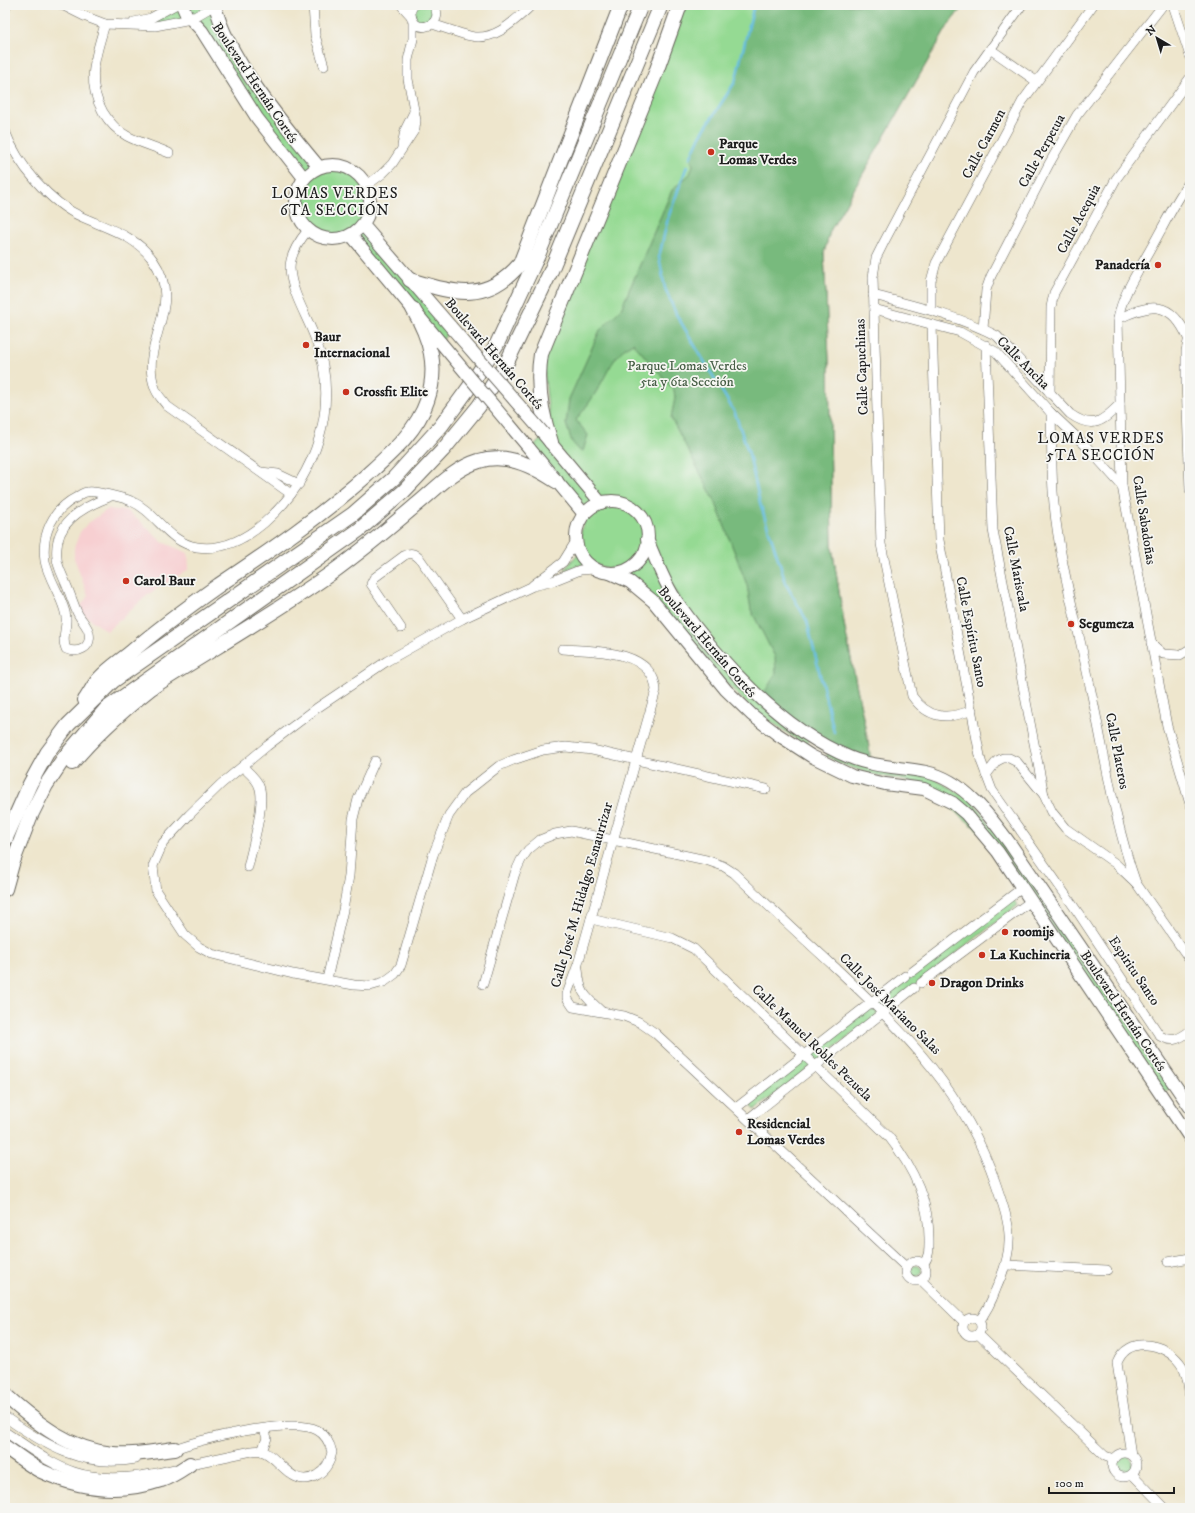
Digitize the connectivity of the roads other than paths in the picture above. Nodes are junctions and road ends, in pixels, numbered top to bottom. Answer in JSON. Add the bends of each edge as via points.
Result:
{"nodes":[{"id":1,"x":8,"y":5,"type":"edge"},
{"id":2,"x":62,"y":5,"type":"edge"},
{"id":3,"x":175,"y":5,"type":"edge"},
{"id":4,"x":182,"y":5,"type":"edge"},
{"id":5,"x":215,"y":5,"type":"edge"},
{"id":6,"x":313,"y":5,"type":"edge"},
{"id":7,"x":401,"y":5,"type":"edge"},
{"id":8,"x":414,"y":5,"type":"edge"},
{"id":9,"x":433,"y":5,"type":"edge"},
{"id":10,"x":532,"y":5,"type":"edge"},
{"id":11,"x":621,"y":5,"type":"edge"},
{"id":12,"x":641,"y":5,"type":"edge"},
{"id":13,"x":661,"y":5,"type":"edge"},
{"id":14,"x":680,"y":5,"type":"edge"},
{"id":15,"x":1022,"y":5,"type":"edge"},
{"id":16,"x":1093,"y":5,"type":"edge"},
{"id":17,"x":1163,"y":5,"type":"edge"},
{"id":18,"x":1173,"y":5,"type":"edge"},
{"id":19,"x":5,"y":8,"type":"edge"},
{"id":20,"x":437,"y":15,"type":"junction"},
{"id":21,"x":191,"y":19,"type":"junction"},
{"id":22,"x":412,"y":19,"type":"junction"},
{"id":23,"x":105,"y":24,"type":"junction"},
{"id":24,"x":121,"y":25,"type":"junction"},
{"id":25,"x":428,"y":26,"type":"junction"},
{"id":26,"x":453,"y":30,"type":"junction"},
{"id":27,"x":413,"y":39,"type":"junction"},
{"id":28,"x":990,"y":49,"type":"junction"},
{"id":29,"x":1190,"y":56,"type":"edge"},
{"id":30,"x":324,"y":66,"type":"dead end"},
{"id":31,"x":1190,"y":78,"type":"edge"},
{"id":32,"x":1036,"y":80,"type":"junction"},
{"id":33,"x":5,"y":131,"type":"edge"},
{"id":34,"x":170,"y":154,"type":"dead end"},
{"id":35,"x":319,"y":167,"type":"junction"},
{"id":36,"x":304,"y":178,"type":"junction"},
{"id":37,"x":1190,"y":181,"type":"edge"},
{"id":38,"x":367,"y":185,"type":"junction"},
{"id":39,"x":363,"y":225,"type":"junction"},
{"id":40,"x":308,"y":230,"type":"junction"},
{"id":41,"x":351,"y":235,"type":"junction"},
{"id":42,"x":410,"y":280,"type":"junction"},
{"id":43,"x":873,"y":295,"type":"junction"},
{"id":44,"x":413,"y":309,"type":"junction"},
{"id":45,"x":874,"y":309,"type":"junction"},
{"id":46,"x":931,"y":310,"type":"junction"},
{"id":47,"x":1118,"y":319,"type":"junction"},
{"id":48,"x":932,"y":325,"type":"junction"},
{"id":49,"x":983,"y":329,"type":"junction"},
{"id":50,"x":1189,"y":335,"type":"edge"},
{"id":51,"x":986,"y":345,"type":"junction"},
{"id":52,"x":1050,"y":394,"type":"junction"},
{"id":53,"x":1120,"y":404,"type":"junction"},
{"id":54,"x":1052,"y":413,"type":"junction"},
{"id":55,"x":548,"y":438,"type":"junction"},
{"id":56,"x":261,"y":472,"type":"junction"},
{"id":57,"x":556,"y":480,"type":"junction"},
{"id":58,"x":299,"y":484,"type":"junction"},
{"id":59,"x":1122,"y":486,"type":"junction"},
{"id":60,"x":1190,"y":490,"type":"edge"},
{"id":61,"x":291,"y":494,"type":"junction"},
{"id":62,"x":109,"y":497,"type":"junction"},
{"id":63,"x":601,"y":503,"type":"junction"},
{"id":64,"x":584,"y":514,"type":"junction"},
{"id":65,"x":647,"y":539,"type":"junction"},
{"id":66,"x":576,"y":541,"type":"junction"},
{"id":67,"x":556,"y":568,"type":"junction"},
{"id":68,"x":595,"y":569,"type":"junction"},
{"id":69,"x":610,"y":573,"type":"junction"},
{"id":70,"x":561,"y":577,"type":"junction"},
{"id":71,"x":533,"y":586,"type":"junction"},
{"id":72,"x":462,"y":619,"type":"junction"},
{"id":73,"x":401,"y":628,"type":"dead end"},
{"id":74,"x":1151,"y":643,"type":"junction"},
{"id":75,"x":562,"y":649,"type":"dead end"},
{"id":76,"x":1190,"y":649,"type":"edge"},
{"id":77,"x":972,"y":710,"type":"junction"},
{"id":78,"x":68,"y":725,"type":"junction"},
{"id":79,"x":816,"y":739,"type":"junction"},
{"id":80,"x":829,"y":747,"type":"junction"},
{"id":81,"x":807,"y":753,"type":"junction"},
{"id":82,"x":636,"y":760,"type":"junction"},
{"id":83,"x":375,"y":761,"type":"dead end"},
{"id":84,"x":821,"y":761,"type":"junction"},
{"id":85,"x":243,"y":767,"type":"junction"},
{"id":86,"x":986,"y":775,"type":"junction"},
{"id":87,"x":766,"y":789,"type":"dead end"},
{"id":88,"x":1044,"y":795,"type":"junction"},
{"id":89,"x":1190,"y":804,"type":"edge"},
{"id":90,"x":30,"y":818,"type":"junction"},
{"id":91,"x":5,"y":840,"type":"edge"},
{"id":92,"x":613,"y":840,"type":"junction"},
{"id":93,"x":248,"y":867,"type":"dead end"},
{"id":94,"x":1136,"y":883,"type":"junction"},
{"id":95,"x":1022,"y":888,"type":"junction"},
{"id":96,"x":5,"y":889,"type":"edge"},
{"id":97,"x":1031,"y":901,"type":"junction"},
{"id":98,"x":1079,"y":914,"type":"joint"},
{"id":99,"x":591,"y":919,"type":"junction"},
{"id":100,"x":932,"y":956,"type":"junction"},
{"id":101,"x":1190,"y":960,"type":"edge"},
{"id":102,"x":578,"y":964,"type":"junction"},
{"id":103,"x":941,"y":967,"type":"junction"},
{"id":104,"x":327,"y":979,"type":"junction"},
{"id":105,"x":483,"y":984,"type":"dead end"},
{"id":106,"x":872,"y":1002,"type":"junction"},
{"id":107,"x":601,"y":1011,"type":"junction"},
{"id":108,"x":883,"y":1012,"type":"junction"},
{"id":109,"x":1190,"y":1031,"type":"edge"},
{"id":110,"x":804,"y":1054,"type":"junction"},
{"id":111,"x":815,"y":1066,"type":"junction"},
{"id":112,"x":1178,"y":1088,"type":"junction"},
{"id":113,"x":1163,"y":1096,"type":"junction"},
{"id":114,"x":1188,"y":1104,"type":"edge"},
{"id":115,"x":736,"y":1108,"type":"junction"},
{"id":116,"x":1172,"y":1111,"type":"junction"},
{"id":117,"x":748,"y":1119,"type":"junction"},
{"id":118,"x":1190,"y":1138,"type":"edge"},
{"id":119,"x":1190,"y":1258,"type":"edge"},
{"id":120,"x":1168,"y":1262,"type":"dead end"},
{"id":121,"x":923,"y":1264,"type":"junction"},
{"id":122,"x":1007,"y":1265,"type":"junction"},
{"id":123,"x":907,"y":1268,"type":"junction"},
{"id":124,"x":1107,"y":1270,"type":"dead end"},
{"id":125,"x":921,"y":1280,"type":"junction"},
{"id":126,"x":979,"y":1320,"type":"junction"},
{"id":127,"x":964,"y":1322,"type":"junction"},
{"id":128,"x":978,"y":1334,"type":"junction"},
{"id":129,"x":5,"y":1395,"type":"edge"},
{"id":130,"x":1190,"y":1398,"type":"edge"},
{"id":131,"x":5,"y":1417,"type":"edge"},
{"id":132,"x":264,"y":1429,"type":"junction"},
{"id":133,"x":5,"y":1432,"type":"edge"},
{"id":134,"x":5,"y":1447,"type":"edge"},
{"id":135,"x":175,"y":1449,"type":"junction"},
{"id":136,"x":262,"y":1451,"type":"junction"},
{"id":137,"x":1131,"y":1455,"type":"junction"},
{"id":138,"x":1113,"y":1459,"type":"junction"},
{"id":139,"x":190,"y":1464,"type":"junction"},
{"id":140,"x":1132,"y":1474,"type":"junction"},
{"id":141,"x":1165,"y":1508,"type":"edge"}],
"edges":[{"from":1,"to":19,"type":"street"},
{"from":2,"to":23,"type":"street"},
{"from":3,"to":24,"type":"street","via":[[151,18]]},
{"from":4,"to":21,"type":"main road","name":"Boulevard Hernán Cortés"},
{"from":5,"to":21,"type":"street"},
{"from":5,"to":35,"type":"main road","name":"Boulevard Hernán Cortés","via":[[219,22],[242,63],[285,125]]},
{"from":6,"to":30,"type":"street","via":[[315,35]]},
{"from":7,"to":22,"type":"street"},
{"from":8,"to":22,"type":"street","via":[[411,10]]},
{"from":9,"to":20,"type":"street"},
{"from":10,"to":26,"type":"street","via":[[508,26],[487,36],[472,37]]},
{"from":11,"to":42,"type":"highway","via":[[520,264],[498,285],[482,291],[441,289]]},
{"from":12,"to":78,"type":"highway","via":[[538,255],[497,344],[441,426],[394,478],[353,514],[113,681]]},
{"from":13,"to":90,"type":"highway","via":[[550,273],[506,364],[479,406],[443,450],[404,491],[359,530],[106,709],[64,758],[46,785]]},
{"from":14,"to":55,"type":"highway","via":[[655,75],[541,354],[539,392]]},
{"from":15,"to":28,"type":"street","name":"Calle Capuchinas"},
{"from":16,"to":32,"type":"street","name":"Calle Carmen"},
{"from":17,"to":49,"type":"street","name":"Calle Perpetua","via":[[1077,115],[1049,164],[991,276],[986,290]]},
{"from":18,"to":29,"type":"street"},
{"from":20,"to":25,"type":"street"},
{"from":20,"to":26,"type":"street"},
{"from":21,"to":24,"type":"street","via":[[155,26]]},
{"from":21,"to":36,"type":"main road","name":"Boulevard Hernán Cortés","via":[[202,31],[257,118]]},
{"from":22,"to":25,"type":"street","via":[[417,25]]},
{"from":22,"to":27,"type":"street"},
{"from":23,"to":24,"type":"street"},
{"from":23,"to":34,"type":"street","via":[[94,63],[93,83],[98,104],[110,123],[127,136]]},
{"from":25,"to":26,"type":"street"},
{"from":25,"to":27,"type":"street"},
{"from":27,"to":38,"type":"street","via":[[408,60],[408,79],[414,112],[405,130],[402,146],[392,164]]},
{"from":28,"to":32,"type":"street"},
{"from":28,"to":43,"type":"street","name":"Calle Capuchinas","via":[[974,72],[879,253],[873,277]]},
{"from":31,"to":52,"type":"street","name":"Calle Acequia","via":[[1116,178],[1054,293],[1051,307]]},
{"from":32,"to":46,"type":"street","name":"Calle Carmen","via":[[936,263],[931,281]]},
{"from":33,"to":56,"type":"street","via":[[20,160],[36,181],[57,201],[80,217],[117,231],[137,243],[154,261],[164,283],[166,302],[153,350],[151,370],[155,390],[167,406],[185,420]]},
{"from":35,"to":36,"type":"main road"},
{"from":35,"to":38,"type":"main road","via":[[333,164],[346,167],[358,174]]},
{"from":36,"to":40,"type":"main road","via":[[297,191],[295,205],[299,219]]},
{"from":37,"to":47,"type":"street","name":"Calle Sabadoñas","via":[[1130,286]]},
{"from":38,"to":39,"type":"main road","via":[[371,205]]},
{"from":39,"to":41,"type":"main road"},
{"from":39,"to":42,"type":"main road","name":"Boulevard Hernán Cortés"},
{"from":40,"to":41,"type":"main road","via":[[321,238],[336,240]]},
{"from":40,"to":58,"type":"street","via":[[295,250],[290,267],[321,356],[325,397],[318,446]]},
{"from":41,"to":44,"type":"main road"},
{"from":42,"to":55,"type":"main road","name":"Boulevard Hernán Cortés","bridge":true},
{"from":43,"to":45,"type":"street","name":"Calle Capuchinas"},
{"from":43,"to":46,"type":"street","name":"Calle Ancha"},
{"from":44,"to":57,"type":"main road","bridge":true},
{"from":44,"to":78,"type":"highway","via":[[430,343],[431,384],[420,417],[404,438],[342,497],[170,620],[100,678]]},
{"from":45,"to":48,"type":"street","name":"Calle Ancha"},
{"from":45,"to":77,"type":"street","name":"Calle Capuchinas","via":[[881,544],[912,696],[918,705],[928,712],[942,716],[958,716]]},
{"from":46,"to":49,"type":"street","name":"Calle Ancha"},
{"from":47,"to":50,"type":"street","via":[[1148,307],[1160,307],[1170,312]]},
{"from":47,"to":53,"type":"street","name":"Calle Sabadoñas"},
{"from":48,"to":51,"type":"street","name":"Calle Ancha","via":[[960,332]]},
{"from":48,"to":77,"type":"street","name":"Calle Espíritu Santo","via":[[939,540]]},
{"from":49,"to":52,"type":"street","name":"Calle Ancha","via":[[997,336]]},
{"from":50,"to":60,"type":"street","via":[[1186,381]]},
{"from":51,"to":54,"type":"street","name":"Calle Ancha","via":[[996,352]]},
{"from":51,"to":88,"type":"street","name":"Calle Mariscala","via":[[994,530]]},
{"from":52,"to":53,"type":"street","name":"Calle Ancha","via":[[1070,414],[1080,421],[1092,424],[1104,420]]},
{"from":53,"to":59,"type":"street","name":"Calle Sabadoñas"},
{"from":54,"to":59,"type":"street","name":"Calle Ancha","via":[[1086,445]]},
{"from":54,"to":94,"type":"street","name":"Calle Plateros","via":[[1054,503],[1059,541],[1092,692],[1110,791],[1124,849]]},
{"from":55,"to":63,"type":"main road","name":"Boulevard Hernán Cortés"},
{"from":56,"to":58,"type":"street","via":[[278,474]]},
{"from":56,"to":61,"type":"street"},
{"from":57,"to":64,"type":"main road"},
{"from":57,"to":90,"type":"highway","via":[[523,462],[509,460],[480,460],[460,469],[380,536],[329,574],[169,676],[125,708],[86,747],[49,790]]},
{"from":58,"to":61,"type":"street"},
{"from":59,"to":74,"type":"street","name":"Calle Sabadoñas"},
{"from":61,"to":62,"type":"street","via":[[269,519],[238,542],[207,548],[186,545],[168,533],[140,506],[131,501]]},
{"from":62,"to":62,"type":"street","via":[[98,492],[87,492],[68,502],[49,526],[44,544],[45,563],[66,617],[63,642],[66,649],[73,651],[86,647],[89,632],[77,612],[57,559],[57,545],[65,523],[77,512]]},
{"from":63,"to":64,"type":"main road"},
{"from":63,"to":65,"type":"main road","via":[[618,502],[634,509],[644,522]]},
{"from":64,"to":66,"type":"main road","via":[[576,532]]},
{"from":65,"to":69,"type":"main road","via":[[643,554],[633,566]]},
{"from":65,"to":79,"type":"main road","name":"Boulevard Hernán Cortés","via":[[677,602],[717,652],[761,699]]},
{"from":66,"to":67,"type":"street","via":[[569,554]]},
{"from":66,"to":68,"type":"main road","via":[[582,558]]},
{"from":67,"to":70,"type":"street"},
{"from":67,"to":71,"type":"street"},
{"from":68,"to":69,"type":"main road"},
{"from":68,"to":70,"type":"street","via":[[580,570]]},
{"from":69,"to":81,"type":"main road","name":"Boulevard Hernán Cortés","via":[[630,582],[653,601],[726,690],[752,715]]},
{"from":70,"to":71,"type":"street"},
{"from":71,"to":72,"type":"street"},
{"from":72,"to":73,"type":"street","via":[[420,559],[410,553],[380,574],[371,584]]},
{"from":72,"to":85,"type":"street","via":[[387,661],[317,708]]},
{"from":74,"to":76,"type":"street","via":[[1163,654],[1180,655]]},
{"from":74,"to":89,"type":"street","name":"Calle Sabadoñas","via":[[1167,726]]},
{"from":75,"to":82,"type":"street","name":"Calle José M. Hidalgo Esnaurrizar","via":[[627,657],[646,667],[652,675],[656,682],[656,690]]},
{"from":77,"to":86,"type":"street","name":"Calle Espíritu Santo"},
{"from":78,"to":91,"type":"highway","via":[[47,753],[30,784]]},
{"from":79,"to":80,"type":"main road","name":"Boulevard Hernán Cortés"},
{"from":79,"to":81,"type":"main road"},
{"from":80,"to":84,"type":"main road"},
{"from":80,"to":112,"type":"main road","name":"Boulevard Hernán Cortés","via":[[864,761],[928,772],[960,788],[975,800],[1011,845]]},
{"from":81,"to":84,"type":"main road","name":"Boulevard Hernán Cortés"},
{"from":82,"to":87,"type":"street"},
{"from":82,"to":92,"type":"street","name":"Calle José M. Hidalgo Esnaurrizar"},
{"from":82,"to":104,"type":"street","via":[[566,747],[543,750],[513,760],[494,771],[465,793],[449,815],[433,855],[411,935],[396,974],[384,982],[370,986]]},
{"from":83,"to":104,"type":"street","via":[[358,799],[353,819],[349,876]]},
{"from":84,"to":95,"type":"main road","name":"Boulevard Hernán Cortés","via":[[857,778],[924,789],[953,802],[985,835]]},
{"from":85,"to":93,"type":"street","via":[[259,784],[261,792],[259,817]]},
{"from":85,"to":104,"type":"street","via":[[189,815],[163,843],[153,866],[156,891],[186,936],[212,954],[293,974]]},
{"from":86,"to":88,"type":"street","via":[[997,761],[1009,758],[1017,762]]},
{"from":86,"to":98,"type":"street","name":"Calle Espíritu Santo","via":[[992,790]]},
{"from":88,"to":94,"type":"street","via":[[1052,812],[1065,828],[1116,864]]},
{"from":90,"to":96,"type":"highway"},
{"from":92,"to":99,"type":"street","name":"Calle José M. Hidalgo Esnaurrizar"},
{"from":92,"to":105,"type":"street","name":"Calle José Mariano Salas","via":[[571,831],[540,840],[528,850],[515,873]]},
{"from":92,"to":106,"type":"street","name":"Calle José Mariano Salas","via":[[723,866],[734,873]]},
{"from":94,"to":101,"type":"street"},
{"from":95,"to":97,"type":"main road","name":"Boulevard Hernán Cortés"},
{"from":95,"to":100,"type":"street"},
{"from":97,"to":103,"type":"street"},
{"from":97,"to":113,"type":"main road","name":"Boulevard Hernán Cortés"},
{"from":98,"to":109,"type":"street","name":"Espiritu Santo","via":[[1160,1036],[1168,1041],[1178,1039]]},
{"from":99,"to":102,"type":"street","name":"Calle José M. Hidalgo Esnaurrizar"},
{"from":99,"to":110,"type":"street","name":"Calle Manuel Robles Pezuela","via":[[685,943]]},
{"from":100,"to":103,"type":"street"},
{"from":100,"to":106,"type":"street"},
{"from":102,"to":107,"type":"street","via":[[579,986]]},
{"from":102,"to":107,"type":"street","name":"Calle José M. Hidalgo Esnaurrizar","via":[[567,994],[568,1002],[578,1009]]},
{"from":103,"to":108,"type":"street"},
{"from":106,"to":108,"type":"street","name":"Calle José Mariano Salas"},
{"from":106,"to":110,"type":"street"},
{"from":107,"to":115,"type":"street","name":"Calle José M. Hidalgo Esnaurrizar","via":[[634,1020],[656,1033]]},
{"from":108,"to":111,"type":"street"},
{"from":108,"to":122,"type":"street","name":"Calle José Mariano Salas","via":[[937,1072],[975,1132],[990,1164],[1008,1223]]},
{"from":110,"to":111,"type":"street","name":"Calle Manuel Robles Pezuela"},
{"from":110,"to":115,"type":"street"},
{"from":111,"to":117,"type":"street"},
{"from":111,"to":121,"type":"street","name":"Calle Manuel Robles Pezuela","via":[[889,1137],[912,1170],[926,1208],[929,1232],[929,1250],[927,1260]]},
{"from":112,"to":113,"type":"main road"},
{"from":112,"to":114,"type":"main road","name":"Boulevard Hernán Cortés"},
{"from":113,"to":116,"type":"main road","name":"Boulevard Hernán Cortés"},
{"from":114,"to":116,"type":"main road"},
{"from":115,"to":117,"type":"street","name":"Calle José M. Hidalgo Esnaurrizar"},
{"from":116,"to":118,"type":"main road","name":"Boulevard Hernán Cortés"},
{"from":117,"to":123,"type":"street","name":"Calle José M. Hidalgo Esnaurrizar"},
{"from":119,"to":120,"type":"street"},
{"from":121,"to":123,"type":"street","via":[[914,1261]]},
{"from":121,"to":125,"type":"street","via":[[926,1273]]},
{"from":122,"to":124,"type":"street"},
{"from":122,"to":126,"type":"street","name":"Calle José Mariano Salas","via":[[991,1302]]},
{"from":123,"to":125,"type":"street","via":[[906,1273],[911,1280]]},
{"from":125,"to":127,"type":"street"},
{"from":126,"to":127,"type":"street","via":[[968,1318]]},
{"from":126,"to":128,"type":"street","via":[[982,1325]]},
{"from":127,"to":128,"type":"street","via":[[964,1332],[968,1336]]},
{"from":128,"to":138,"type":"street","via":[[1105,1456]]},
{"from":129,"to":135,"type":"highway","via":[[42,1427],[82,1448],[114,1454]]},
{"from":130,"to":137,"type":"street","via":[[1186,1374],[1172,1355],[1152,1345],[1138,1345],[1126,1349],[1117,1363]]},
{"from":131,"to":135,"type":"street","via":[[55,1448],[85,1460],[123,1462]]},
{"from":132,"to":135,"type":"street","via":[[248,1430]]},
{"from":132,"to":136,"type":"street","via":[[268,1438]]},
{"from":132,"to":136,"type":"street","via":[[301,1427],[317,1430],[327,1440],[332,1452],[323,1471],[304,1479],[290,1474]]},
{"from":133,"to":139,"type":"street","via":[[44,1457],[74,1472],[115,1477],[140,1476]]},
{"from":134,"to":139,"type":"highway","via":[[41,1471],[80,1485],[104,1489],[134,1488],[162,1480]]},
{"from":136,"to":139,"type":"street"},
{"from":137,"to":138,"type":"street","via":[[1124,1452]]},
{"from":137,"to":140,"type":"street","via":[[1136,1464]]},
{"from":138,"to":140,"type":"street","via":[[1113,1472],[1126,1477]]},
{"from":140,"to":141,"type":"street"}]}
